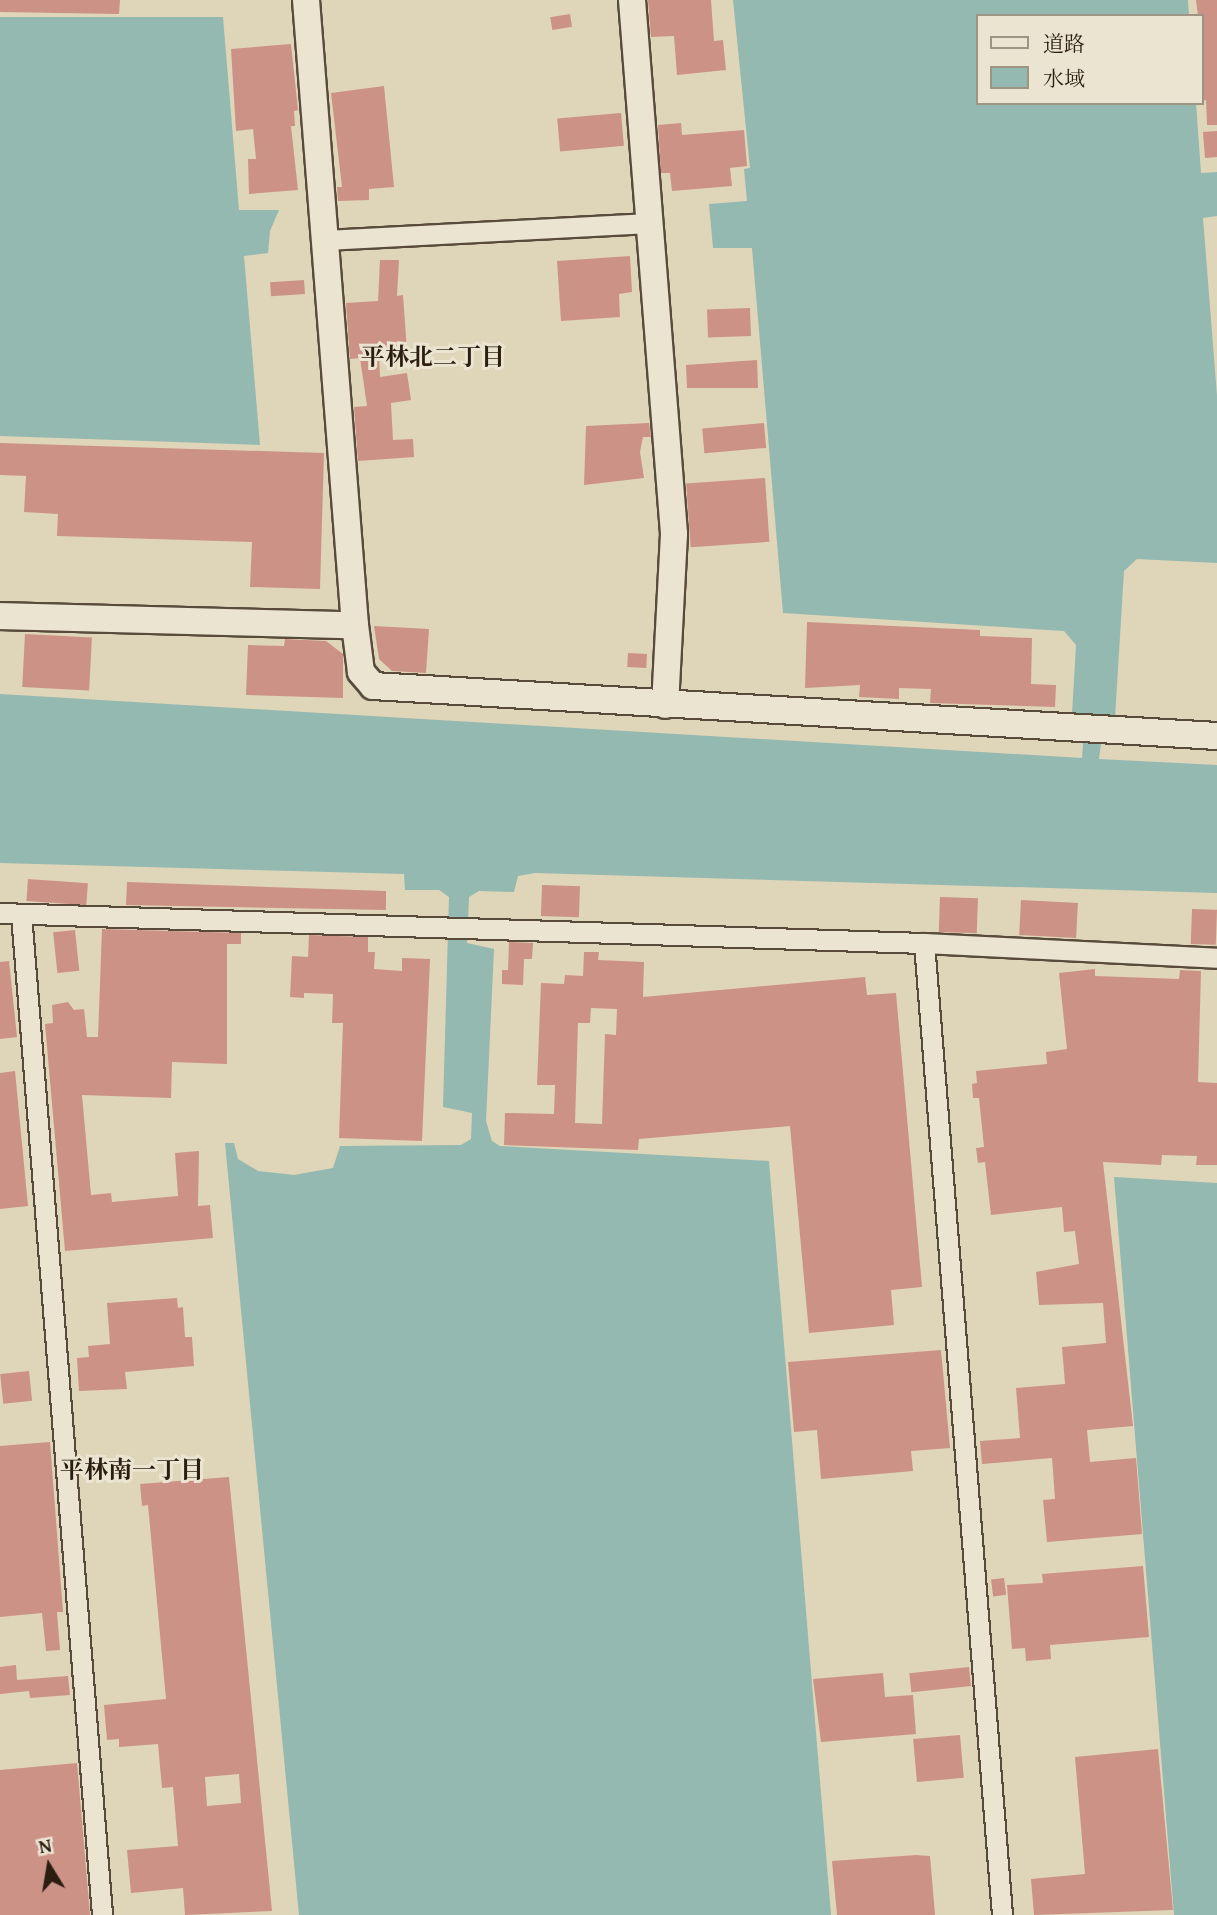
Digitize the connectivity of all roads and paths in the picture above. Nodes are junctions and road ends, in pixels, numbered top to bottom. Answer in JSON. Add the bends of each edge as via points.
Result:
{"nodes":[{"id":1,"x":306,"y":0,"type":"edge"},
{"id":2,"x":632,"y":0,"type":"edge"},
{"id":3,"x":650,"y":223,"type":"junction"},
{"id":4,"x":325,"y":240,"type":"junction"},
{"id":5,"x":0,"y":616,"type":"edge"},
{"id":6,"x":355,"y":625,"type":"junction"},
{"id":7,"x":665,"y":705,"type":"junction"},
{"id":8,"x":1217,"y":736,"type":"edge"},
{"id":9,"x":0,"y":913,"type":"edge"},
{"id":10,"x":21,"y":914,"type":"junction"},
{"id":11,"x":924,"y":943,"type":"junction"},
{"id":12,"x":1217,"y":958,"type":"edge"},
{"id":13,"x":102,"y":1915,"type":"edge"},
{"id":14,"x":1002,"y":1915,"type":"edge"}],
"edges":[{"from":1,"to":4,"type":"street"},
{"from":2,"to":3,"type":"street"},
{"from":3,"to":4,"type":"street"},
{"from":3,"to":7,"type":"street","via":[[674,534]]},
{"from":4,"to":6,"type":"street"},
{"from":5,"to":6,"type":"street"},
{"from":6,"to":7,"type":"street","via":[[361,672],[382,690]]},
{"from":7,"to":8,"type":"street"},
{"from":9,"to":10,"type":"street"},
{"from":10,"to":11,"type":"street"},
{"from":10,"to":13,"type":"street"},
{"from":11,"to":12,"type":"street"},
{"from":11,"to":14,"type":"street"}]}
